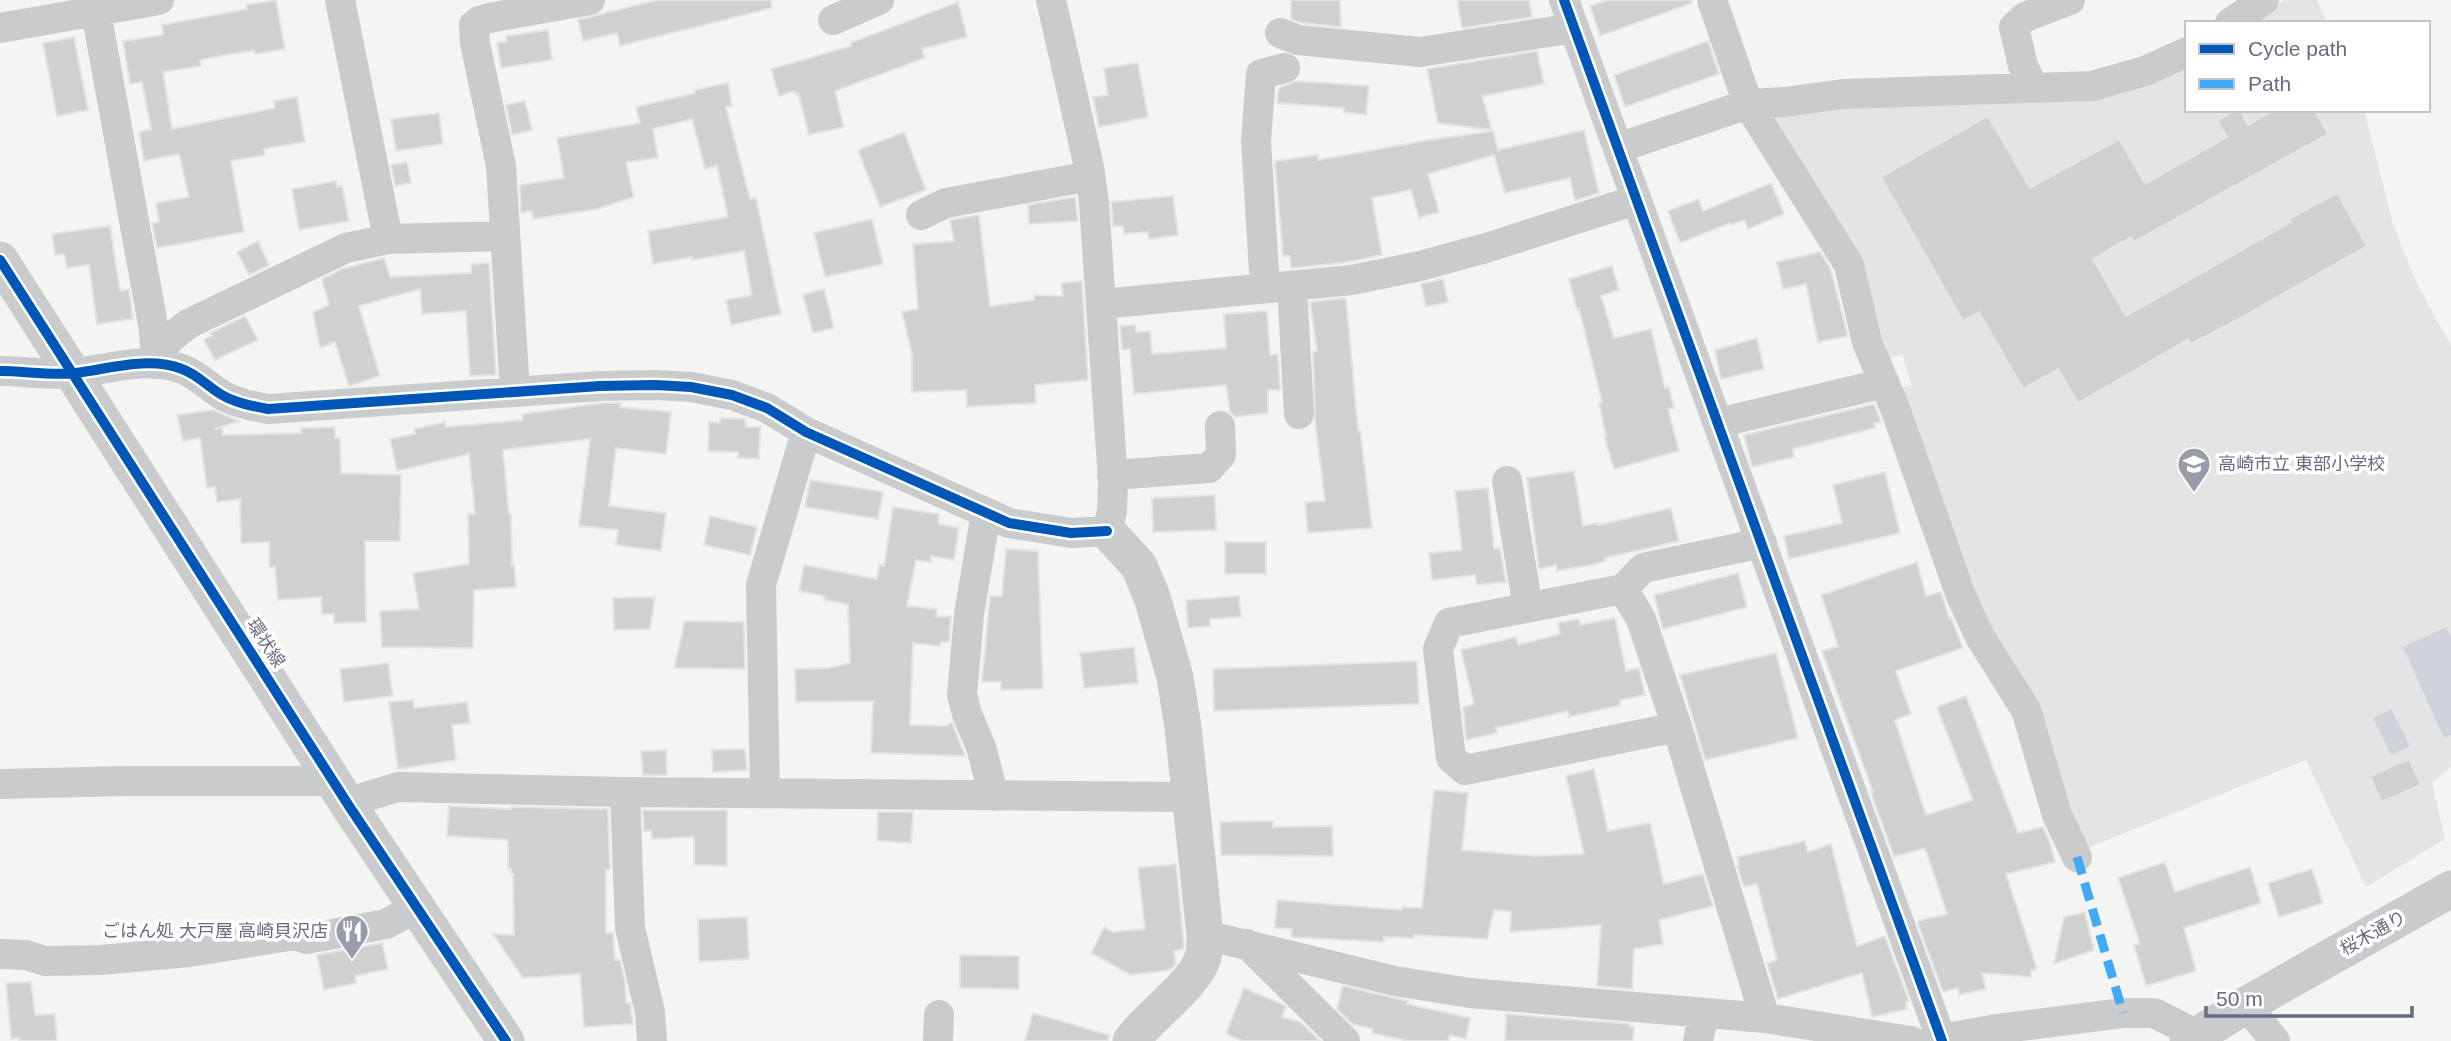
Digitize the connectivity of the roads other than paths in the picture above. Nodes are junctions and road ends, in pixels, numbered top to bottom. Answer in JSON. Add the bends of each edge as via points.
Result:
{"nodes":[{"id":1,"x":159,"y":0,"type":"edge"},
{"id":2,"x":340,"y":0,"type":"edge"},
{"id":3,"x":590,"y":0,"type":"edge"},
{"id":4,"x":879,"y":0,"type":"edge"},
{"id":5,"x":1051,"y":0,"type":"edge"},
{"id":6,"x":1564,"y":0,"type":"edge"},
{"id":7,"x":1712,"y":0,"type":"edge"},
{"id":8,"x":2070,"y":0,"type":"edge"},
{"id":9,"x":2264,"y":0,"type":"edge"},
{"id":10,"x":96,"y":12,"type":"junction"},
{"id":11,"x":833,"y":20,"type":"dead end"},
{"id":12,"x":2233,"y":21,"type":"edge"},
{"id":13,"x":0,"y":28,"type":"edge"},
{"id":14,"x":1574,"y":28,"type":"junction"},
{"id":15,"x":1280,"y":33,"type":"dead end"},
{"id":16,"x":2185,"y":53,"type":"edge"},
{"id":17,"x":1284,"y":68,"type":"dead end"},
{"id":18,"x":2034,"y":88,"type":"junction"},
{"id":19,"x":1748,"y":104,"type":"junction"},
{"id":20,"x":1618,"y":148,"type":"junction"},
{"id":21,"x":1090,"y":176,"type":"junction"},
{"id":22,"x":1636,"y":200,"type":"junction"},
{"id":23,"x":921,"y":215,"type":"dead end"},
{"id":24,"x":505,"y":236,"type":"junction"},
{"id":25,"x":388,"y":239,"type":"junction"},
{"id":26,"x":0,"y":261,"type":"edge"},
{"id":27,"x":1278,"y":287,"type":"junction"},
{"id":28,"x":1102,"y":304,"type":"junction"},
{"id":29,"x":156,"y":363,"type":"junction"},
{"id":30,"x":0,"y":371,"type":"edge"},
{"id":31,"x":73,"y":374,"type":"junction"},
{"id":32,"x":1885,"y":383,"type":"junction"},
{"id":33,"x":514,"y":392,"type":"junction"},
{"id":34,"x":1299,"y":414,"type":"dead end"},
{"id":35,"x":1718,"y":423,"type":"junction"},
{"id":36,"x":1220,"y":426,"type":"dead end"},
{"id":37,"x":806,"y":432,"type":"junction"},
{"id":38,"x":1112,"y":475,"type":"junction"},
{"id":39,"x":1507,"y":481,"type":"dead end"},
{"id":40,"x":986,"y":513,"type":"junction"},
{"id":41,"x":1107,"y":531,"type":"junction"},
{"id":42,"x":1762,"y":543,"type":"junction"},
{"id":43,"x":1623,"y":589,"type":"junction"},
{"id":44,"x":1528,"y":608,"type":"junction"},
{"id":45,"x":1677,"y":727,"type":"junction"},
{"id":46,"x":0,"y":784,"type":"edge"},
{"id":47,"x":625,"y":792,"type":"junction"},
{"id":48,"x":765,"y":793,"type":"junction"},
{"id":49,"x":342,"y":794,"type":"junction"},
{"id":50,"x":994,"y":796,"type":"junction"},
{"id":51,"x":1190,"y":797,"type":"junction"},
{"id":52,"x":2077,"y":857,"type":"dead end"},
{"id":53,"x":2451,"y":889,"type":"edge"},
{"id":54,"x":417,"y":907,"type":"junction"},
{"id":55,"x":1205,"y":935,"type":"junction"},
{"id":56,"x":1247,"y":944,"type":"junction"},
{"id":57,"x":0,"y":954,"type":"edge"},
{"id":58,"x":2246,"y":1005,"type":"junction"},
{"id":59,"x":1765,"y":1018,"type":"junction"},
{"id":60,"x":1701,"y":1027,"type":"edge"},
{"id":61,"x":2193,"y":1038,"type":"edge"},
{"id":62,"x":1937,"y":1040,"type":"edge"},
{"id":63,"x":506,"y":1041,"type":"edge"},
{"id":64,"x":652,"y":1041,"type":"edge"},
{"id":65,"x":1131,"y":1041,"type":"edge"},
{"id":66,"x":1345,"y":1041,"type":"edge"},
{"id":67,"x":1911,"y":1041,"type":"edge"},
{"id":68,"x":2274,"y":1041,"type":"edge"}],
"edges":[{"from":1,"to":10,"type":"street"},
{"from":2,"to":25,"type":"street"},
{"from":3,"to":24,"type":"street","via":[[479,20],[474,26],[501,166]]},
{"from":4,"to":11,"type":"street"},
{"from":5,"to":21,"type":"street"},
{"from":6,"to":14,"type":"street"},
{"from":7,"to":19,"type":"street"},
{"from":8,"to":18,"type":"street","via":[[2014,27],[2023,66]]},
{"from":9,"to":12,"type":"street"},
{"from":10,"to":13,"type":"street"},
{"from":10,"to":29,"type":"street","via":[[154,330]]},
{"from":14,"to":15,"type":"street","via":[[1420,52],[1298,40]]},
{"from":14,"to":20,"type":"street"},
{"from":16,"to":18,"type":"street","via":[[2105,83]]},
{"from":17,"to":27,"type":"street","via":[[1261,74],[1256,141]]},
{"from":18,"to":19,"type":"street","via":[[1843,94]]},
{"from":19,"to":20,"type":"street"},
{"from":19,"to":32,"type":"street","via":[[1849,265],[1867,342]]},
{"from":20,"to":22,"type":"street"},
{"from":21,"to":23,"type":"street","via":[[946,203]]},
{"from":21,"to":28,"type":"street"},
{"from":22,"to":27,"type":"street","via":[[1420,266],[1352,280]]},
{"from":22,"to":35,"type":"street"},
{"from":24,"to":25,"type":"street"},
{"from":24,"to":33,"type":"street"},
{"from":25,"to":29,"type":"street","via":[[346,248],[188,324],[168,340]]},
{"from":26,"to":31,"type":"street","name":"環状線"},
{"from":27,"to":28,"type":"street"},
{"from":27,"to":34,"type":"street"},
{"from":28,"to":38,"type":"street"},
{"from":29,"to":31,"type":"street"},
{"from":29,"to":33,"type":"street","via":[[180,368],[222,395],[268,409]]},
{"from":30,"to":31,"type":"street"},
{"from":31,"to":49,"type":"street","name":"環状線"},
{"from":32,"to":35,"type":"street"},
{"from":32,"to":52,"type":"street","via":[[1961,596],[1980,637],[2026,710],[2057,815]]},
{"from":33,"to":37,"type":"street","via":[[600,386],[691,387],[767,408]]},
{"from":35,"to":42,"type":"street"},
{"from":36,"to":38,"type":"street","via":[[1221,455],[1209,468]]},
{"from":37,"to":40,"type":"street"},
{"from":37,"to":48,"type":"street","via":[[761,585]]},
{"from":38,"to":41,"type":"street"},
{"from":39,"to":44,"type":"street"},
{"from":40,"to":41,"type":"street","via":[[1009,523],[1071,533]]},
{"from":40,"to":50,"type":"street","via":[[969,614],[962,695]]},
{"from":41,"to":51,"type":"street","via":[[1139,566],[1152,597],[1175,677]]},
{"from":42,"to":43,"type":"street","via":[[1643,568]]},
{"from":42,"to":62,"type":"street"},
{"from":43,"to":44,"type":"street"},
{"from":43,"to":45,"type":"street","via":[[1640,619]]},
{"from":44,"to":45,"type":"street","via":[[1449,623],[1438,649],[1451,758],[1465,770]]},
{"from":45,"to":59,"type":"street"},
{"from":46,"to":49,"type":"street","via":[[128,781]]},
{"from":47,"to":48,"type":"street"},
{"from":47,"to":49,"type":"street","via":[[398,787],[365,797]]},
{"from":47,"to":64,"type":"street","via":[[630,928],[650,1012]]},
{"from":48,"to":50,"type":"street"},
{"from":49,"to":54,"type":"street","name":"環状線"},
{"from":50,"to":51,"type":"street"},
{"from":51,"to":55,"type":"street"},
{"from":53,"to":58,"type":"street","name":"桜木通り"},
{"from":54,"to":57,"type":"street","via":[[386,924],[307,939],[295,935],[101,960],[45,961]]},
{"from":54,"to":63,"type":"street","name":"環状線"},
{"from":55,"to":56,"type":"street"},
{"from":55,"to":65,"type":"street","via":[[1203,959],[1192,975]]},
{"from":56,"to":60,"type":"street","via":[[1395,981]]},
{"from":56,"to":66,"type":"street"},
{"from":58,"to":61,"type":"street","name":"桜木通り"},
{"from":58,"to":68,"type":"street"},
{"from":59,"to":60,"type":"street"},
{"from":59,"to":67,"type":"street"},
{"from":61,"to":62,"type":"street","via":[[2154,1013],[2123,1013]]}]}
